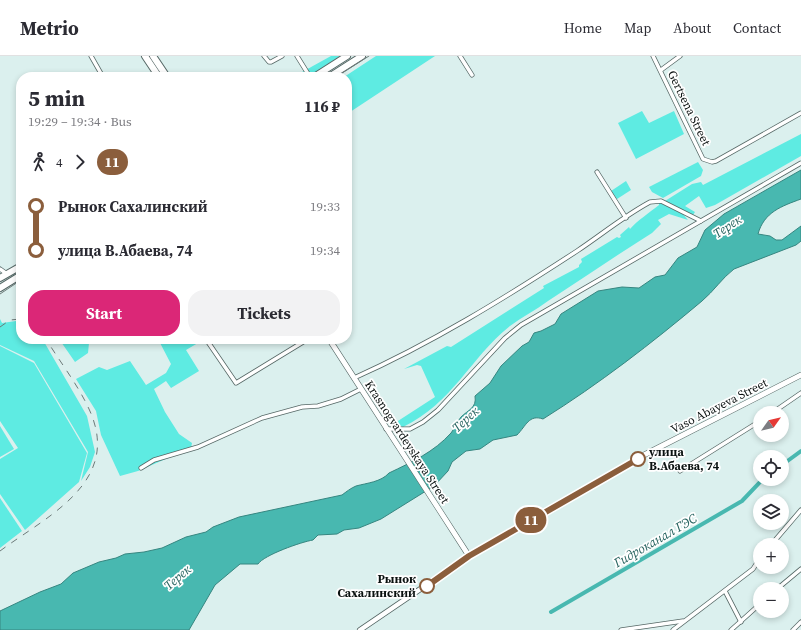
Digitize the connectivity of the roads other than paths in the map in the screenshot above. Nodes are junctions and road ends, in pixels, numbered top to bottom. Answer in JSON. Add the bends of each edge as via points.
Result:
{"nodes":[{"id":1,"x":91,"y":56,"type":"edge"},
{"id":2,"x":145,"y":56,"type":"edge"},
{"id":3,"x":153,"y":56,"type":"edge"},
{"id":4,"x":264,"y":56,"type":"edge"},
{"id":5,"x":282,"y":56,"type":"edge"},
{"id":6,"x":297,"y":56,"type":"edge"},
{"id":7,"x":347,"y":56,"type":"edge"},
{"id":8,"x":362,"y":56,"type":"edge"},
{"id":9,"x":460,"y":56,"type":"edge"},
{"id":10,"x":653,"y":56,"type":"edge"},
{"id":11,"x":680,"y":56,"type":"edge"},
{"id":12,"x":660,"y":70,"type":"junction"},
{"id":13,"x":100,"y":72,"type":"edge"},
{"id":14,"x":156,"y":72,"type":"edge"},
{"id":15,"x":164,"y":72,"type":"edge"},
{"id":16,"x":307,"y":72,"type":"edge"},
{"id":17,"x":322,"y":72,"type":"edge"},
{"id":18,"x":337,"y":72,"type":"edge"},
{"id":19,"x":472,"y":75,"type":"dead end"},
{"id":20,"x":801,"y":113,"type":"edge"},
{"id":21,"x":801,"y":163,"type":"edge"},
{"id":22,"x":597,"y":172,"type":"dead end"},
{"id":23,"x":626,"y":218,"type":"junction"},
{"id":24,"x":701,"y":221,"type":"junction"},
{"id":25,"x":0,"y":269,"type":"edge"},
{"id":26,"x":16,"y":269,"type":"edge"},
{"id":27,"x":7,"y":274,"type":"junction"},
{"id":28,"x":0,"y":278,"type":"edge"},
{"id":29,"x":16,"y":278,"type":"edge"},
{"id":30,"x":0,"y":288,"type":"edge"},
{"id":31,"x":209,"y":344,"type":"edge"},
{"id":32,"x":300,"y":344,"type":"edge"},
{"id":33,"x":332,"y":344,"type":"edge"},
{"id":34,"x":801,"y":375,"type":"edge"},
{"id":35,"x":354,"y":378,"type":"junction"},
{"id":36,"x":361,"y":389,"type":"junction"},
{"id":37,"x":801,"y":393,"type":"edge"},
{"id":38,"x":782,"y":406,"type":"edge"},
{"id":39,"x":753,"y":424,"type":"edge"},
{"id":40,"x":386,"y":429,"type":"junction"},
{"id":41,"x":141,"y":468,"type":"dead end"},
{"id":42,"x":680,"y":471,"type":"dead end"},
{"id":43,"x":801,"y":510,"type":"edge"},
{"id":44,"x":776,"y":538,"type":"edge"},
{"id":45,"x":469,"y":556,"type":"junction"},
{"id":46,"x":753,"y":569,"type":"edge"},
{"id":47,"x":801,"y":569,"type":"edge"},
{"id":48,"x":785,"y":582,"type":"edge"},
{"id":49,"x":725,"y":591,"type":"junction"},
{"id":50,"x":753,"y":611,"type":"edge"},
{"id":51,"x":684,"y":620,"type":"junction"},
{"id":52,"x":741,"y":622,"type":"junction"},
{"id":53,"x":801,"y":622,"type":"edge"},
{"id":54,"x":360,"y":630,"type":"edge"},
{"id":55,"x":621,"y":630,"type":"edge"},
{"id":56,"x":673,"y":630,"type":"edge"},
{"id":57,"x":732,"y":630,"type":"edge"},
{"id":58,"x":792,"y":630,"type":"edge"}],
"edges":[{"from":1,"to":13,"type":"street"},
{"from":2,"to":14,"type":"main road"},
{"from":3,"to":15,"type":"main road"},
{"from":4,"to":5,"type":"street","via":[[269,62]]},
{"from":6,"to":16,"type":"street"},
{"from":7,"to":17,"type":"main road"},
{"from":8,"to":18,"type":"main road"},
{"from":9,"to":19,"type":"street"},
{"from":10,"to":12,"type":"street","name":"Gertsena Street"},
{"from":11,"to":12,"type":"street"},
{"from":12,"to":20,"type":"street","name":"Gertsena Street","via":[[702,159],[712,162]]},
{"from":21,"to":24,"type":"street"},
{"from":22,"to":23,"type":"street"},
{"from":23,"to":24,"type":"street","via":[[641,206],[657,200]]},
{"from":23,"to":35,"type":"street","via":[[475,316],[439,337]]},
{"from":24,"to":40,"type":"street","via":[[522,325],[505,338],[423,422],[410,429]]},
{"from":25,"to":27,"type":"street"},
{"from":26,"to":27,"type":"main road"},
{"from":27,"to":28,"type":"main road"},
{"from":29,"to":30,"type":"main road"},
{"from":31,"to":32,"type":"street","via":[[236,384]]},
{"from":33,"to":35,"type":"main road","name":"Krasnogvardeyskaya Street"},
{"from":34,"to":45,"type":"main road","name":"Vaso Abayeva Street","via":[[644,455]]},
{"from":35,"to":36,"type":"main road","name":"Krasnogvardeyskaya Street"},
{"from":36,"to":40,"type":"main road","name":"Krasnogvardeyskaya Street"},
{"from":36,"to":41,"type":"street","via":[[318,406],[302,407],[262,418],[198,447],[154,460]]},
{"from":37,"to":38,"type":"street"},
{"from":39,"to":42,"type":"street"},
{"from":40,"to":45,"type":"main road","name":"Krasnogvardeyskaya Street"},
{"from":43,"to":44,"type":"street"},
{"from":45,"to":54,"type":"street","name":"Vaso Abayeva Street"},
{"from":46,"to":49,"type":"street"},
{"from":47,"to":48,"type":"street"},
{"from":49,"to":51,"type":"street"},
{"from":49,"to":52,"type":"street"},
{"from":50,"to":52,"type":"street"},
{"from":51,"to":55,"type":"street"},
{"from":51,"to":56,"type":"street"},
{"from":52,"to":57,"type":"street"},
{"from":53,"to":58,"type":"street"}]}
